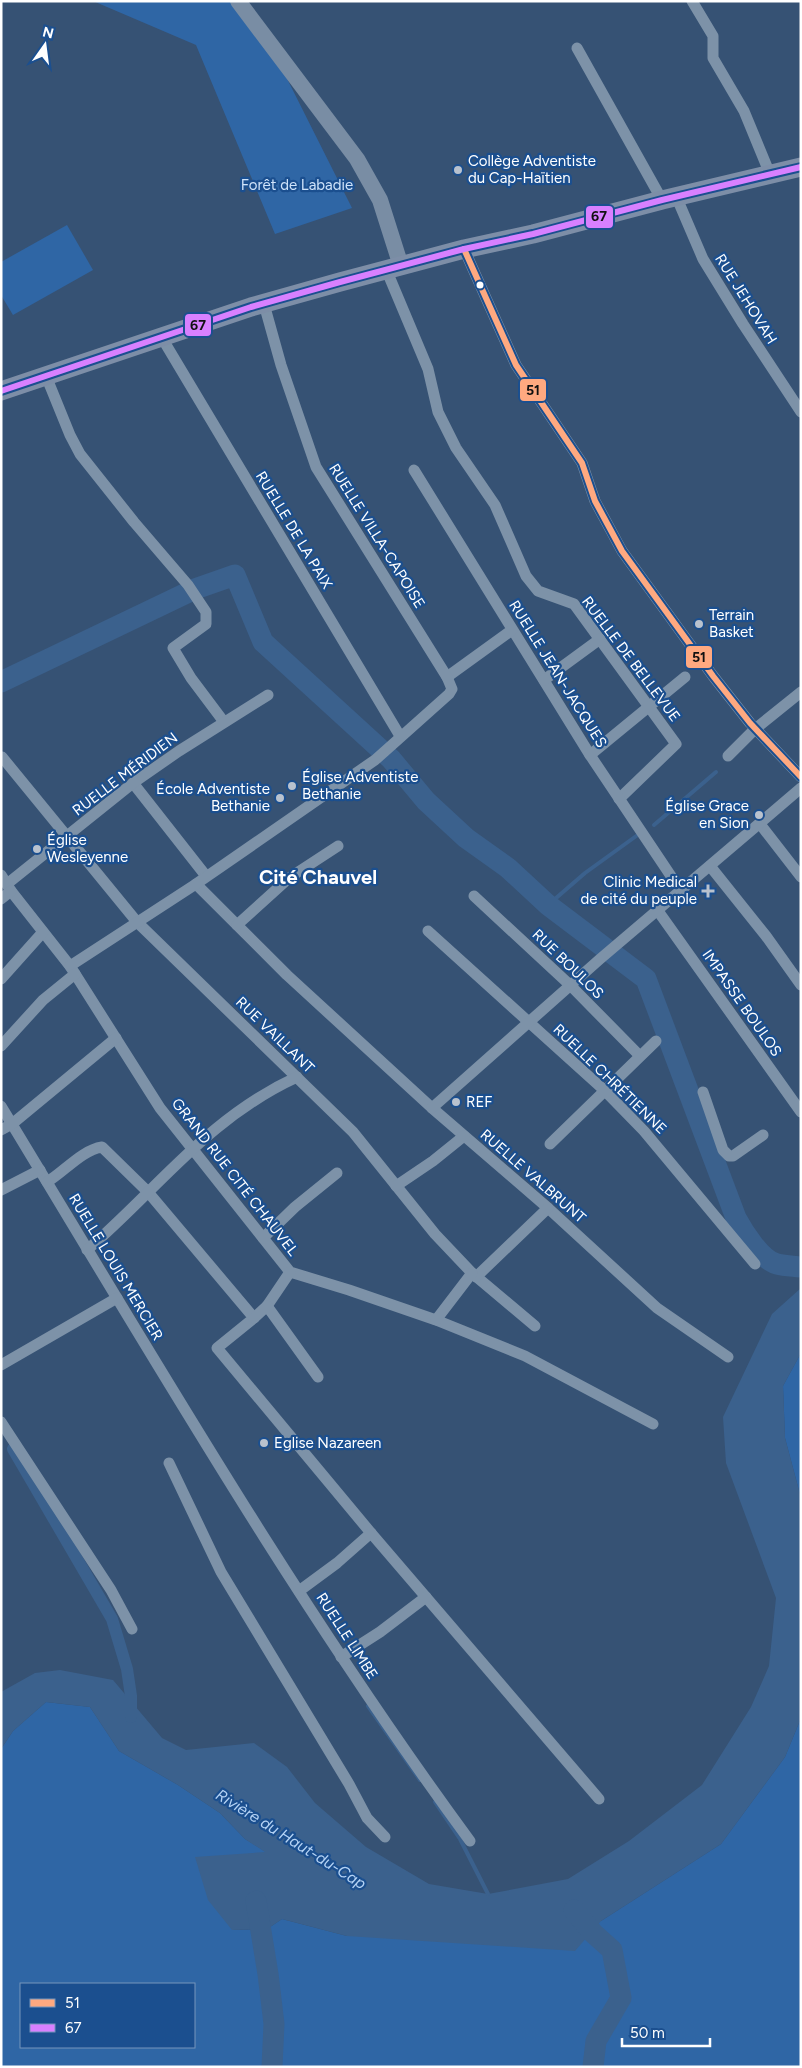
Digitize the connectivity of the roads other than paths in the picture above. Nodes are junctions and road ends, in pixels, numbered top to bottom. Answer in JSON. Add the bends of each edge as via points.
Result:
{"nodes":[{"id":1,"x":238,"y":1,"type":"edge"},
{"id":2,"x":692,"y":1,"type":"edge"},
{"id":3,"x":577,"y":48,"type":"dead end"},
{"id":4,"x":801,"y":166,"type":"edge"},
{"id":5,"x":770,"y":174,"type":"junction"},
{"id":6,"x":669,"y":198,"type":"junction"},
{"id":7,"x":464,"y":248,"type":"junction"},
{"id":8,"x":394,"y":268,"type":"junction"},
{"id":9,"x":264,"y":304,"type":"junction"},
{"id":10,"x":162,"y":338,"type":"junction"},
{"id":11,"x":46,"y":376,"type":"junction"},
{"id":12,"x":1,"y":391,"type":"edge"},
{"id":13,"x":801,"y":412,"type":"edge"},
{"id":14,"x":414,"y":470,"type":"dead end"},
{"id":15,"x":512,"y":630,"type":"junction"},
{"id":16,"x":600,"y":639,"type":"junction"},
{"id":17,"x":447,"y":677,"type":"junction"},
{"id":18,"x":685,"y":677,"type":"dead end"},
{"id":19,"x":544,"y":680,"type":"junction"},
{"id":20,"x":801,"y":692,"type":"edge"},
{"id":21,"x":268,"y":695,"type":"dead end"},
{"id":22,"x":650,"y":707,"type":"junction"},
{"id":23,"x":224,"y":722,"type":"junction"},
{"id":24,"x":755,"y":729,"type":"junction"},
{"id":25,"x":400,"y":736,"type":"junction"},
{"id":26,"x":590,"y":755,"type":"junction"},
{"id":27,"x":728,"y":756,"type":"dead end"},
{"id":28,"x":2,"y":758,"type":"edge"},
{"id":29,"x":801,"y":777,"type":"edge"},
{"id":30,"x":133,"y":783,"type":"junction"},
{"id":31,"x":801,"y":788,"type":"edge"},
{"id":32,"x":619,"y":799,"type":"junction"},
{"id":33,"x":760,"y":824,"type":"junction"},
{"id":34,"x":67,"y":838,"type":"junction"},
{"id":35,"x":338,"y":846,"type":"dead end"},
{"id":36,"x":710,"y":866,"type":"junction"},
{"id":37,"x":206,"y":876,"type":"junction"},
{"id":38,"x":801,"y":877,"type":"edge"},
{"id":39,"x":6,"y":883,"type":"edge"},
{"id":40,"x":196,"y":884,"type":"junction"},
{"id":41,"x":681,"y":891,"type":"junction"},
{"id":42,"x":474,"y":896,"type":"dead end"},
{"id":43,"x":1,"y":899,"type":"edge"},
{"id":44,"x":658,"y":911,"type":"junction"},
{"id":45,"x":137,"y":922,"type":"junction"},
{"id":46,"x":237,"y":925,"type":"junction"},
{"id":47,"x":428,"y":931,"type":"dead end"},
{"id":48,"x":43,"y":932,"type":"junction"},
{"id":49,"x":72,"y":970,"type":"junction"},
{"id":50,"x":1,"y":979,"type":"edge"},
{"id":51,"x":801,"y":985,"type":"edge"},
{"id":52,"x":571,"y":986,"type":"junction"},
{"id":53,"x":529,"y":1022,"type":"junction"},
{"id":54,"x":116,"y":1038,"type":"junction"},
{"id":55,"x":656,"y":1041,"type":"dead end"},
{"id":56,"x":1,"y":1046,"type":"edge"},
{"id":57,"x":639,"y":1055,"type":"junction"},
{"id":58,"x":297,"y":1077,"type":"junction"},
{"id":59,"x":604,"y":1090,"type":"junction"},
{"id":60,"x":703,"y":1092,"type":"dead end"},
{"id":61,"x":1,"y":1106,"type":"edge"},
{"id":62,"x":432,"y":1108,"type":"junction"},
{"id":63,"x":801,"y":1112,"type":"edge"},
{"id":64,"x":12,"y":1124,"type":"junction"},
{"id":65,"x":1,"y":1130,"type":"edge"},
{"id":66,"x":763,"y":1135,"type":"dead end"},
{"id":67,"x":464,"y":1136,"type":"junction"},
{"id":68,"x":550,"y":1144,"type":"dead end"},
{"id":69,"x":192,"y":1148,"type":"junction"},
{"id":70,"x":40,"y":1170,"type":"junction"},
{"id":71,"x":337,"y":1174,"type":"dead end"},
{"id":72,"x":47,"y":1182,"type":"junction"},
{"id":73,"x":396,"y":1186,"type":"junction"},
{"id":74,"x":1,"y":1190,"type":"edge"},
{"id":75,"x":148,"y":1192,"type":"junction"},
{"id":76,"x":548,"y":1208,"type":"junction"},
{"id":77,"x":263,"y":1238,"type":"junction"},
{"id":78,"x":88,"y":1250,"type":"junction"},
{"id":79,"x":755,"y":1264,"type":"dead end"},
{"id":80,"x":290,"y":1272,"type":"junction"},
{"id":81,"x":474,"y":1275,"type":"junction"},
{"id":82,"x":117,"y":1298,"type":"junction"},
{"id":83,"x":267,"y":1306,"type":"junction"},
{"id":84,"x":254,"y":1318,"type":"junction"},
{"id":85,"x":436,"y":1320,"type":"junction"},
{"id":86,"x":535,"y":1326,"type":"dead end"},
{"id":87,"x":728,"y":1357,"type":"dead end"},
{"id":88,"x":1,"y":1365,"type":"edge"},
{"id":89,"x":318,"y":1377,"type":"dead end"},
{"id":90,"x":1,"y":1422,"type":"edge"},
{"id":91,"x":653,"y":1424,"type":"dead end"},
{"id":92,"x":205,"y":1443,"type":"joint"},
{"id":93,"x":169,"y":1463,"type":"dead end"},
{"id":94,"x":371,"y":1533,"type":"junction"},
{"id":95,"x":299,"y":1591,"type":"junction"},
{"id":96,"x":426,"y":1597,"type":"junction"},
{"id":97,"x":132,"y":1629,"type":"dead end"},
{"id":98,"x":341,"y":1657,"type":"junction"},
{"id":99,"x":599,"y":1799,"type":"dead end"},
{"id":100,"x":385,"y":1837,"type":"dead end"},
{"id":101,"x":470,"y":1841,"type":"dead end"}],
"edges":[{"from":1,"to":8,"type":"street","via":[[358,160],[380,200]]},
{"from":2,"to":5,"type":"street","via":[[712,36],[713,58],[744,111]]},
{"from":3,"to":6,"type":"street","name":"RUE JEHOVAH"},
{"from":4,"to":5,"type":"main road"},
{"from":5,"to":6,"type":"main road"},
{"from":6,"to":7,"type":"main road","via":[[533,234]]},
{"from":6,"to":13,"type":"street","name":"RUE JEHOVAH","via":[[743,324]]},
{"from":7,"to":8,"type":"main road"},
{"from":7,"to":24,"type":"street","via":[[516,365],[582,463],[595,501],[622,551]]},
{"from":8,"to":9,"type":"main road"},
{"from":8,"to":16,"type":"street","name":"RUELLE DE BELLEVUE","via":[[428,369],[438,412],[456,448],[495,504],[526,576],[538,592],[574,604]]},
{"from":9,"to":10,"type":"main road"},
{"from":9,"to":17,"type":"street","name":"RUELLE VILLA-CAPOISE","via":[[316,467]]},
{"from":10,"to":11,"type":"main road"},
{"from":10,"to":25,"type":"street","name":"RUELLE DE LA PAIX"},
{"from":11,"to":12,"type":"main road"},
{"from":11,"to":23,"type":"street","via":[[80,454],[188,585],[207,615],[206,624],[173,648]]},
{"from":14,"to":15,"type":"street","name":"RUELLE JEAN-JACQUES"},
{"from":15,"to":17,"type":"street"},
{"from":15,"to":19,"type":"street","name":"RUELLE JEAN-JACQUES"},
{"from":16,"to":19,"type":"street"},
{"from":16,"to":22,"type":"street","name":"RUELLE DE BELLEVUE"},
{"from":17,"to":25,"type":"street","via":[[452,690],[449,694]]},
{"from":18,"to":22,"type":"street"},
{"from":19,"to":26,"type":"street","name":"RUELLE JEAN-JACQUES"},
{"from":20,"to":24,"type":"street"},
{"from":21,"to":23,"type":"street","name":"RUELLE MÉRIDIEN"},
{"from":22,"to":26,"type":"street"},
{"from":22,"to":32,"type":"street","name":"RUELLE DE BELLEVUE","via":[[676,744]]},
{"from":23,"to":30,"type":"street","name":"RUELLE MÉRIDIEN"},
{"from":24,"to":27,"type":"street"},
{"from":24,"to":29,"type":"street"},
{"from":25,"to":37,"type":"street","via":[[374,760]]},
{"from":26,"to":32,"type":"street","name":"RUELLE JEAN-JACQUES"},
{"from":28,"to":34,"type":"street","name":"RUE VAILLANT"},
{"from":30,"to":34,"type":"street","name":"RUELLE MÉRIDIEN"},
{"from":30,"to":37,"type":"street"},
{"from":31,"to":33,"type":"street"},
{"from":32,"to":41,"type":"street","name":"RUELLE JEAN-JACQUES"},
{"from":33,"to":36,"type":"street"},
{"from":33,"to":38,"type":"street"},
{"from":34,"to":39,"type":"street","name":"RUELLE MÉRIDIEN"},
{"from":34,"to":45,"type":"street","name":"RUE VAILLANT"},
{"from":35,"to":46,"type":"street","via":[[289,878]]},
{"from":36,"to":41,"type":"street"},
{"from":36,"to":51,"type":"street"},
{"from":37,"to":40,"type":"street"},
{"from":39,"to":43,"type":"street","name":"RUELLE MÉRIDIEN"},
{"from":39,"to":48,"type":"street","name":"GRAND RUE CITÉ CHAUVEL"},
{"from":40,"to":45,"type":"street"},
{"from":40,"to":46,"type":"street","name":"RUELLE VALBRUNT"},
{"from":41,"to":44,"type":"street"},
{"from":42,"to":52,"type":"street","name":"RUE BOULOS"},
{"from":44,"to":52,"type":"street"},
{"from":44,"to":63,"type":"street","name":"IMPASSE BOULOS"},
{"from":45,"to":49,"type":"street"},
{"from":45,"to":58,"type":"street","name":"RUE VAILLANT"},
{"from":46,"to":62,"type":"street","name":"RUELLE VALBRUNT"},
{"from":47,"to":53,"type":"street","name":"RUELLE CHRÉTIENNE"},
{"from":48,"to":49,"type":"street","name":"GRAND RUE CITÉ CHAUVEL"},
{"from":48,"to":50,"type":"street"},
{"from":49,"to":54,"type":"street","name":"GRAND RUE CITÉ CHAUVEL"},
{"from":49,"to":56,"type":"street"},
{"from":52,"to":53,"type":"street"},
{"from":52,"to":57,"type":"street","name":"RUE BOULOS"},
{"from":53,"to":59,"type":"street","name":"RUELLE CHRÉTIENNE"},
{"from":53,"to":62,"type":"street"},
{"from":54,"to":64,"type":"street"},
{"from":54,"to":69,"type":"street","name":"GRAND RUE CITÉ CHAUVEL","via":[[160,1108]]},
{"from":55,"to":57,"type":"street"},
{"from":57,"to":59,"type":"street"},
{"from":58,"to":69,"type":"street","via":[[249,1103]]},
{"from":58,"to":73,"type":"street","name":"RUE VAILLANT","via":[[353,1132]]},
{"from":59,"to":68,"type":"street"},
{"from":59,"to":79,"type":"street","name":"RUELLE CHRÉTIENNE","via":[[650,1138]]},
{"from":60,"to":66,"type":"street","via":[[723,1150],[729,1156]]},
{"from":61,"to":64,"type":"street","name":"RUELLE LOUIS MERCIER"},
{"from":62,"to":67,"type":"street","name":"RUELLE VALBRUNT"},
{"from":64,"to":65,"type":"street"},
{"from":64,"to":70,"type":"street","name":"RUELLE LOUIS MERCIER"},
{"from":67,"to":73,"type":"street"},
{"from":67,"to":76,"type":"street","name":"RUELLE VALBRUNT"},
{"from":69,"to":75,"type":"street"},
{"from":69,"to":77,"type":"street","name":"GRAND RUE CITÉ CHAUVEL"},
{"from":70,"to":72,"type":"street","name":"RUELLE LOUIS MERCIER"},
{"from":70,"to":74,"type":"street"},
{"from":71,"to":77,"type":"street","via":[[295,1207]]},
{"from":72,"to":75,"type":"street","via":[[82,1156],[102,1147]]},
{"from":72,"to":78,"type":"street","name":"RUELLE LOUIS MERCIER"},
{"from":73,"to":81,"type":"street","name":"RUE VAILLANT"},
{"from":75,"to":78,"type":"street"},
{"from":75,"to":84,"type":"street"},
{"from":76,"to":81,"type":"street"},
{"from":76,"to":87,"type":"street","name":"RUELLE VALBRUNT","via":[[657,1308]]},
{"from":77,"to":80,"type":"street","name":"GRAND RUE CITÉ CHAUVEL"},
{"from":78,"to":82,"type":"street","name":"RUELLE LOUIS MERCIER"},
{"from":80,"to":83,"type":"street"},
{"from":80,"to":85,"type":"street","name":"GRAND RUE CITÉ CHAUVEL"},
{"from":81,"to":85,"type":"street"},
{"from":81,"to":86,"type":"street","name":"RUE VAILLANT"},
{"from":82,"to":88,"type":"street"},
{"from":82,"to":92,"type":"street","name":"RUELLE LOUIS MERCIER"},
{"from":83,"to":84,"type":"street"},
{"from":83,"to":89,"type":"street"},
{"from":84,"to":94,"type":"street","via":[[217,1348]]},
{"from":85,"to":91,"type":"street","name":"GRAND RUE CITÉ CHAUVEL","via":[[525,1356]]},
{"from":90,"to":97,"type":"street","via":[[111,1590]]},
{"from":92,"to":95,"type":"street","name":"RUELLE LIMBE"},
{"from":93,"to":100,"type":"street","via":[[221,1572],[367,1818]]},
{"from":94,"to":95,"type":"street"},
{"from":94,"to":96,"type":"street"},
{"from":95,"to":98,"type":"street","name":"RUELLE LIMBE"},
{"from":96,"to":98,"type":"street"},
{"from":96,"to":99,"type":"street"},
{"from":98,"to":101,"type":"street","name":"RUELLE LIMBE"}]}
